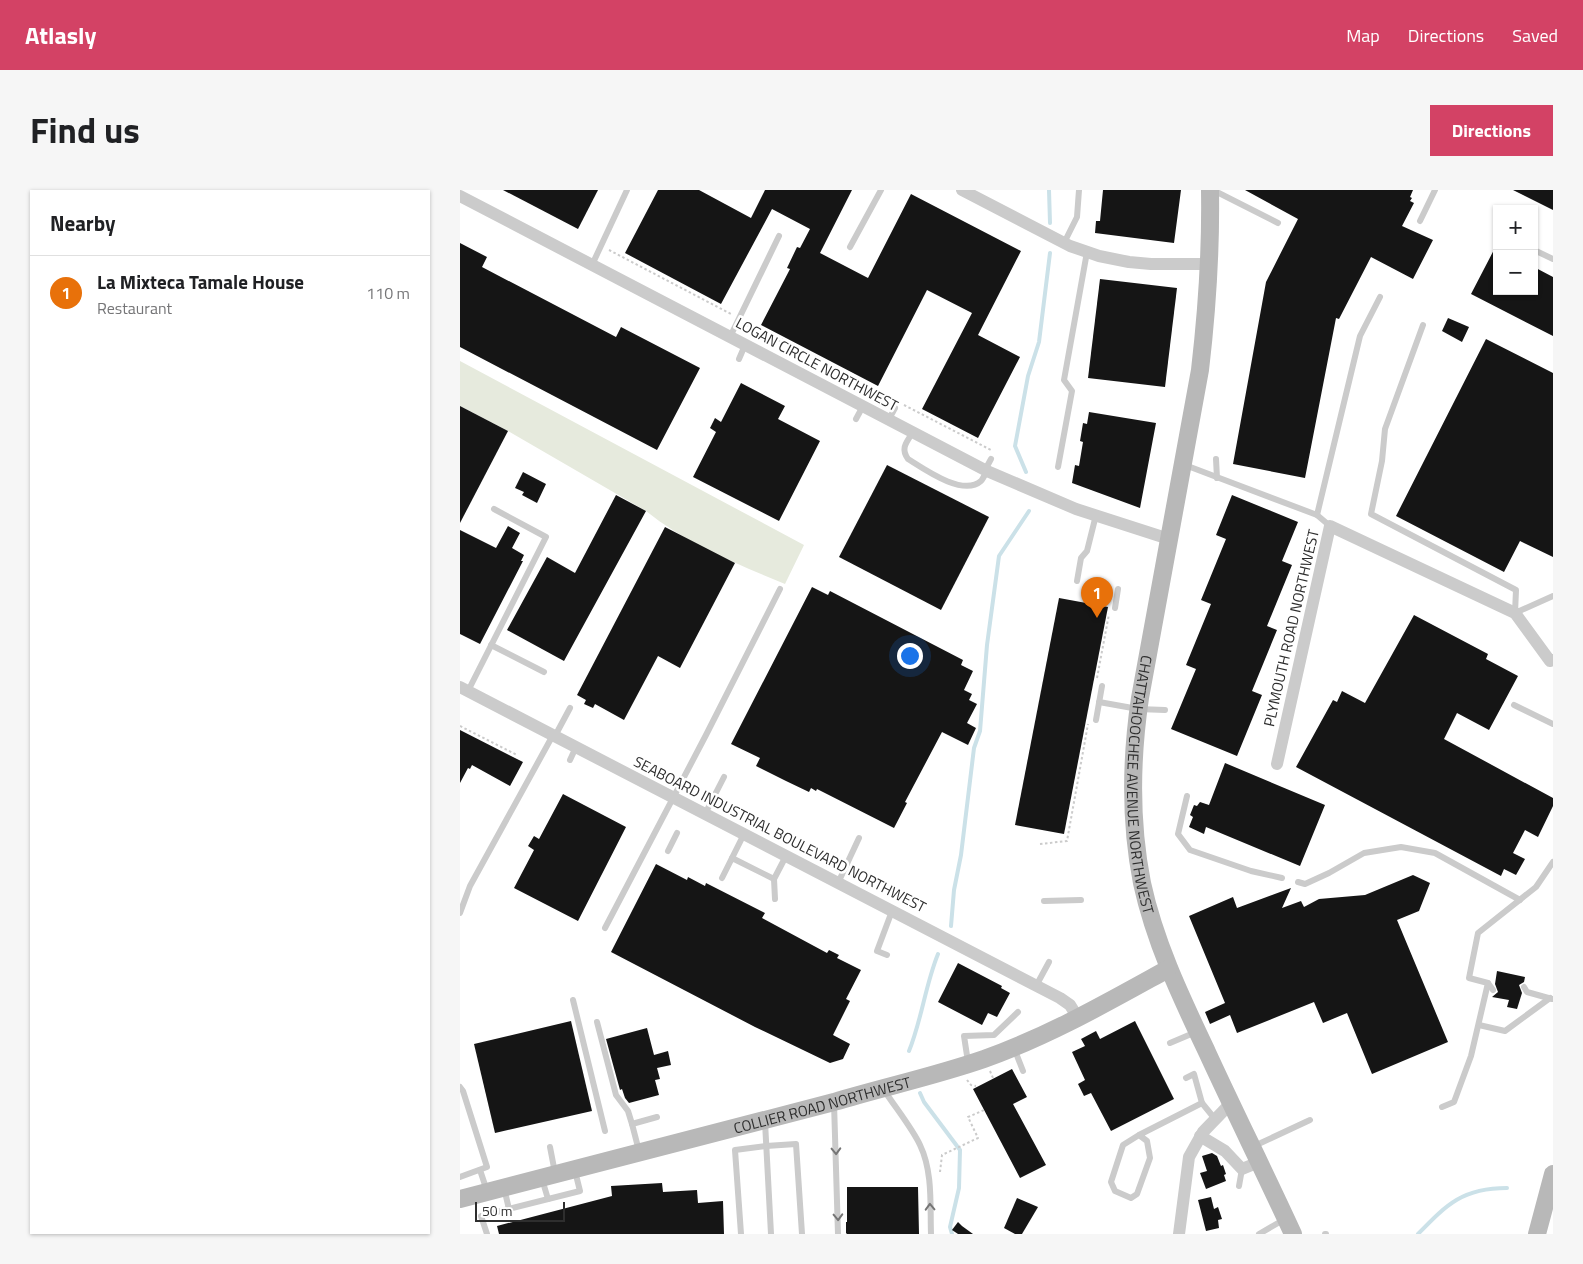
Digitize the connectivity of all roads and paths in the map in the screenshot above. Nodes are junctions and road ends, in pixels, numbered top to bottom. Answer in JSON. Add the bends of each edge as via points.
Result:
{"nodes":[{"id":1,"x":462,"y":190,"type":"edge"},
{"id":2,"x":626,"y":190,"type":"edge"},
{"id":3,"x":881,"y":190,"type":"edge"},
{"id":4,"x":962,"y":190,"type":"edge"},
{"id":5,"x":1079,"y":190,"type":"edge"},
{"id":6,"x":1211,"y":190,"type":"edge"},
{"id":7,"x":1435,"y":190,"type":"edge"},
{"id":8,"x":460,"y":195,"type":"edge"},
{"id":9,"x":1420,"y":221,"type":"dead end"},
{"id":10,"x":1278,"y":223,"type":"dead end"},
{"id":11,"x":778,"y":236,"type":"dead end"},
{"id":12,"x":1064,"y":243,"type":"junction"},
{"id":13,"x":601,"y":246,"type":"junction"},
{"id":14,"x":850,"y":248,"type":"dead end"},
{"id":15,"x":1087,"y":252,"type":"junction"},
{"id":16,"x":1538,"y":252,"type":"edge"},
{"id":17,"x":1553,"y":259,"type":"edge"},
{"id":18,"x":1210,"y":264,"type":"junction"},
{"id":19,"x":592,"y":265,"type":"junction"},
{"id":20,"x":1380,"y":297,"type":"dead end"},
{"id":21,"x":729,"y":313,"type":"dead end"},
{"id":22,"x":738,"y":320,"type":"junction"},
{"id":23,"x":1424,"y":325,"type":"dead end"},
{"id":24,"x":730,"y":337,"type":"junction"},
{"id":25,"x":782,"y":339,"type":"dead end"},
{"id":26,"x":780,"y":342,"type":"junction"},
{"id":27,"x":745,"y":344,"type":"junction"},
{"id":28,"x":776,"y":352,"type":"dead end"},
{"id":29,"x":739,"y":359,"type":"dead end"},
{"id":30,"x":866,"y":383,"type":"dead end"},
{"id":31,"x":864,"y":386,"type":"junction"},
{"id":32,"x":861,"y":401,"type":"junction"},
{"id":33,"x":897,"y":404,"type":"junction"},
{"id":34,"x":856,"y":419,"type":"dead end"},
{"id":35,"x":889,"y":420,"type":"junction"},
{"id":36,"x":913,"y":432,"type":"junction"},
{"id":37,"x":995,"y":453,"type":"dead end"},
{"id":38,"x":1216,"y":459,"type":"dead end"},
{"id":39,"x":1183,"y":464,"type":"junction"},
{"id":40,"x":988,"y":467,"type":"junction"},
{"id":41,"x":1058,"y":467,"type":"dead end"},
{"id":42,"x":1217,"y":478,"type":"junction"},
{"id":43,"x":494,"y":509,"type":"dead end"},
{"id":44,"x":1317,"y":515,"type":"junction"},
{"id":45,"x":1096,"y":516,"type":"junction"},
{"id":46,"x":1330,"y":526,"type":"junction"},
{"id":47,"x":1169,"y":539,"type":"junction"},
{"id":48,"x":1077,"y":581,"type":"dead end"},
{"id":49,"x":780,"y":589,"type":"dead end"},
{"id":50,"x":1118,"y":589,"type":"dead end"},
{"id":51,"x":1553,"y":596,"type":"edge"},
{"id":52,"x":1115,"y":608,"type":"dead end"},
{"id":53,"x":1515,"y":613,"type":"junction"},
{"id":54,"x":491,"y":645,"type":"junction"},
{"id":55,"x":1553,"y":660,"type":"edge"},
{"id":56,"x":544,"y":672,"type":"dead end"},
{"id":57,"x":1102,"y":686,"type":"dead end"},
{"id":58,"x":464,"y":689,"type":"edge"},
{"id":59,"x":1099,"y":702,"type":"junction"},
{"id":60,"x":1514,"y":705,"type":"dead end"},
{"id":61,"x":570,"y":708,"type":"dead end"},
{"id":62,"x":1138,"y":709,"type":"junction"},
{"id":63,"x":1165,"y":710,"type":"dead end"},
{"id":64,"x":1096,"y":720,"type":"dead end"},
{"id":65,"x":1553,"y":724,"type":"edge"},
{"id":66,"x":460,"y":726,"type":"edge"},
{"id":67,"x":554,"y":735,"type":"junction"},
{"id":68,"x":576,"y":747,"type":"junction"},
{"id":69,"x":517,"y":755,"type":"dead end"},
{"id":70,"x":570,"y":760,"type":"dead end"},
{"id":71,"x":1277,"y":764,"type":"dead end"},
{"id":72,"x":724,"y":777,"type":"dead end"},
{"id":73,"x":1188,"y":796,"type":"dead end"},
{"id":74,"x":673,"y":797,"type":"junction"},
{"id":75,"x":705,"y":814,"type":"junction"},
{"id":76,"x":677,"y":833,"type":"dead end"},
{"id":77,"x":744,"y":834,"type":"junction"},
{"id":78,"x":859,"y":838,"type":"dead end"},
{"id":79,"x":1067,"y":841,"type":"dead end"},
{"id":80,"x":1040,"y":844,"type":"dead end"},
{"id":81,"x":668,"y":851,"type":"dead end"},
{"id":82,"x":786,"y":856,"type":"junction"},
{"id":83,"x":732,"y":858,"type":"junction"},
{"id":84,"x":1553,"y":862,"type":"edge"},
{"id":85,"x":722,"y":878,"type":"dead end"},
{"id":86,"x":1282,"y":878,"type":"dead end"},
{"id":87,"x":774,"y":879,"type":"junction"},
{"id":88,"x":1298,"y":882,"type":"dead end"},
{"id":89,"x":838,"y":883,"type":"junction"},
{"id":90,"x":775,"y":899,"type":"dead end"},
{"id":91,"x":1081,"y":900,"type":"dead end"},
{"id":92,"x":1520,"y":900,"type":"junction"},
{"id":93,"x":1044,"y":901,"type":"dead end"},
{"id":94,"x":892,"y":911,"type":"junction"},
{"id":95,"x":460,"y":913,"type":"edge"},
{"id":96,"x":605,"y":928,"type":"dead end"},
{"id":97,"x":887,"y":955,"type":"dead end"},
{"id":98,"x":1049,"y":962,"type":"dead end"},
{"id":99,"x":1168,"y":970,"type":"junction"},
{"id":100,"x":1492,"y":982,"type":"junction"},
{"id":101,"x":1036,"y":986,"type":"junction"},
{"id":102,"x":1493,"y":990,"type":"dead end"},
{"id":103,"x":1525,"y":992,"type":"dead end"},
{"id":104,"x":1552,"y":998,"type":"edge"},
{"id":105,"x":573,"y":1000,"type":"dead end"},
{"id":106,"x":1018,"y":1012,"type":"dead end"},
{"id":107,"x":1078,"y":1018,"type":"junction"},
{"id":108,"x":597,"y":1022,"type":"dead end"},
{"id":109,"x":1479,"y":1025,"type":"junction"},
{"id":110,"x":1197,"y":1031,"type":"junction"},
{"id":111,"x":1170,"y":1043,"type":"dead end"},
{"id":112,"x":1013,"y":1047,"type":"junction"},
{"id":113,"x":967,"y":1071,"type":"junction"},
{"id":114,"x":990,"y":1071,"type":"dead end"},
{"id":115,"x":1023,"y":1071,"type":"dead end"},
{"id":116,"x":993,"y":1078,"type":"dead end"},
{"id":117,"x":1186,"y":1078,"type":"dead end"},
{"id":118,"x":976,"y":1086,"type":"dead end"},
{"id":119,"x":460,"y":1087,"type":"edge"},
{"id":120,"x":882,"y":1087,"type":"junction"},
{"id":121,"x":834,"y":1102,"type":"junction"},
{"id":122,"x":1202,"y":1103,"type":"junction"},
{"id":123,"x":1231,"y":1103,"type":"junction"},
{"id":124,"x":1442,"y":1107,"type":"dead end"},
{"id":125,"x":984,"y":1110,"type":"dead end"},
{"id":126,"x":656,"y":1116,"type":"dead end"},
{"id":127,"x":1215,"y":1119,"type":"junction"},
{"id":128,"x":764,"y":1120,"type":"junction"},
{"id":129,"x":1310,"y":1120,"type":"dead end"},
{"id":130,"x":632,"y":1124,"type":"junction"},
{"id":131,"x":606,"y":1131,"type":"dead end"},
{"id":132,"x":1139,"y":1135,"type":"junction"},
{"id":133,"x":1200,"y":1136,"type":"junction"},
{"id":134,"x":766,"y":1146,"type":"junction"},
{"id":135,"x":550,"y":1147,"type":"dead end"},
{"id":136,"x":640,"y":1153,"type":"junction"},
{"id":137,"x":1256,"y":1155,"type":"junction"},
{"id":138,"x":1242,"y":1169,"type":"junction"},
{"id":139,"x":480,"y":1170,"type":"junction"},
{"id":140,"x":574,"y":1170,"type":"junction"},
{"id":141,"x":940,"y":1172,"type":"dead end"},
{"id":142,"x":1553,"y":1174,"type":"edge"},
{"id":143,"x":549,"y":1176,"type":"junction"},
{"id":144,"x":460,"y":1177,"type":"edge"},
{"id":145,"x":1239,"y":1186,"type":"dead end"},
{"id":146,"x":496,"y":1190,"type":"junction"},
{"id":147,"x":460,"y":1199,"type":"edge"},
{"id":148,"x":548,"y":1199,"type":"junction"},
{"id":149,"x":509,"y":1209,"type":"junction"},
{"id":150,"x":1290,"y":1226,"type":"edge"},
{"id":151,"x":487,"y":1234,"type":"edge"},
{"id":152,"x":741,"y":1234,"type":"edge"},
{"id":153,"x":771,"y":1234,"type":"edge"},
{"id":154,"x":802,"y":1234,"type":"edge"},
{"id":155,"x":838,"y":1234,"type":"edge"},
{"id":156,"x":931,"y":1234,"type":"edge"},
{"id":157,"x":1179,"y":1234,"type":"edge"},
{"id":158,"x":1259,"y":1234,"type":"edge"},
{"id":159,"x":1537,"y":1234,"type":"edge"}],
"edges":[{"from":1,"to":8,"type":"lane"},
{"from":2,"to":13,"type":"lane"},
{"from":3,"to":14,"type":"lane"},
{"from":4,"to":12,"type":"street"},
{"from":5,"to":12,"type":"lane","via":[[1077,217]]},
{"from":6,"to":10,"type":"lane"},
{"from":6,"to":18,"type":"street","name":"CHATTAHOOCHEE AVENUE NORTHWEST"},
{"from":7,"to":9,"type":"lane"},
{"from":8,"to":19,"type":"street","name":"LOGAN CIRCLE NORTHWEST"},
{"from":11,"to":22,"type":"lane"},
{"from":12,"to":15,"type":"street"},
{"from":13,"to":19,"type":"lane"},
{"from":13,"to":21,"type":"path"},
{"from":15,"to":18,"type":"street","via":[[1129,262]]},
{"from":15,"to":41,"type":"lane","via":[[1064,380],[1072,391]]},
{"from":16,"to":17,"type":"lane"},
{"from":18,"to":39,"type":"street","name":"CHATTAHOOCHEE AVENUE NORTHWEST","via":[[1200,370]]},
{"from":19,"to":24,"type":"street","name":"LOGAN CIRCLE NORTHWEST"},
{"from":20,"to":44,"type":"lane","via":[[1360,336]]},
{"from":22,"to":24,"type":"lane"},
{"from":22,"to":26,"type":"path"},
{"from":23,"to":53,"type":"lane","via":[[1385,429],[1371,514],[1516,590]]},
{"from":24,"to":27,"type":"street","name":"LOGAN CIRCLE NORTHWEST"},
{"from":25,"to":26,"type":"path"},
{"from":26,"to":28,"type":"path"},
{"from":27,"to":29,"type":"lane"},
{"from":27,"to":32,"type":"street","name":"LOGAN CIRCLE NORTHWEST"},
{"from":30,"to":31,"type":"path"},
{"from":31,"to":32,"type":"path"},
{"from":31,"to":33,"type":"path"},
{"from":32,"to":34,"type":"lane"},
{"from":32,"to":35,"type":"street","name":"LOGAN CIRCLE NORTHWEST"},
{"from":33,"to":35,"type":"lane"},
{"from":33,"to":37,"type":"path"},
{"from":35,"to":36,"type":"street","name":"LOGAN CIRCLE NORTHWEST"},
{"from":36,"to":40,"type":"street","name":"LOGAN CIRCLE NORTHWEST"},
{"from":36,"to":40,"type":"lane","via":[[904,448],[908,459],[957,486],[970,486],[981,481]]},
{"from":38,"to":42,"type":"lane"},
{"from":39,"to":42,"type":"lane"},
{"from":39,"to":47,"type":"street","name":"CHATTAHOOCHEE AVENUE NORTHWEST"},
{"from":40,"to":45,"type":"street","name":"LOGAN CIRCLE NORTHWEST","via":[[1030,490]]},
{"from":42,"to":44,"type":"lane"},
{"from":43,"to":54,"type":"lane","via":[[546,537]]},
{"from":44,"to":46,"type":"lane"},
{"from":45,"to":47,"type":"street","name":"LOGAN CIRCLE NORTHWEST"},
{"from":45,"to":48,"type":"lane","via":[[1087,551],[1081,558]]},
{"from":46,"to":53,"type":"street","name":"PLYMOUTH ROAD NORTHWEST"},
{"from":46,"to":71,"type":"street","name":"PLYMOUTH ROAD NORTHWEST"},
{"from":47,"to":62,"type":"street","name":"CHATTAHOOCHEE AVENUE NORTHWEST"},
{"from":49,"to":74,"type":"lane"},
{"from":50,"to":52,"type":"lane"},
{"from":51,"to":53,"type":"lane"},
{"from":53,"to":55,"type":"street","name":"PLYMOUTH ROAD NORTHWEST","via":[[1550,661]]},
{"from":54,"to":56,"type":"lane"},
{"from":54,"to":58,"type":"lane"},
{"from":57,"to":59,"type":"lane"},
{"from":58,"to":67,"type":"street","name":"SEABOARD INDUSTRIAL BOULEVARD NORTHWEST"},
{"from":59,"to":62,"type":"lane"},
{"from":59,"to":64,"type":"lane"},
{"from":60,"to":65,"type":"lane"},
{"from":61,"to":67,"type":"lane"},
{"from":62,"to":63,"type":"lane"},
{"from":62,"to":99,"type":"street","name":"CHATTAHOOCHEE AVENUE NORTHWEST","via":[[1132,791],[1137,849],[1148,909]]},
{"from":66,"to":69,"type":"path"},
{"from":67,"to":68,"type":"street","name":"SEABOARD INDUSTRIAL BOULEVARD NORTHWEST"},
{"from":67,"to":95,"type":"lane","via":[[470,886]]},
{"from":68,"to":70,"type":"lane"},
{"from":68,"to":74,"type":"street","name":"SEABOARD INDUSTRIAL BOULEVARD NORTHWEST"},
{"from":72,"to":75,"type":"lane"},
{"from":73,"to":86,"type":"lane","via":[[1178,834],[1190,850]]},
{"from":74,"to":75,"type":"street","name":"SEABOARD INDUSTRIAL BOULEVARD NORTHWEST"},
{"from":74,"to":96,"type":"lane"},
{"from":75,"to":77,"type":"street","name":"SEABOARD INDUSTRIAL BOULEVARD NORTHWEST"},
{"from":76,"to":81,"type":"lane"},
{"from":77,"to":82,"type":"street","name":"SEABOARD INDUSTRIAL BOULEVARD NORTHWEST"},
{"from":77,"to":83,"type":"lane"},
{"from":78,"to":89,"type":"lane"},
{"from":79,"to":80,"type":"path"},
{"from":82,"to":87,"type":"lane"},
{"from":82,"to":89,"type":"street","name":"SEABOARD INDUSTRIAL BOULEVARD NORTHWEST"},
{"from":83,"to":85,"type":"lane"},
{"from":83,"to":87,"type":"lane"},
{"from":84,"to":92,"type":"lane","via":[[1536,887]]},
{"from":87,"to":90,"type":"lane"},
{"from":88,"to":92,"type":"lane","via":[[1305,884],[1364,853],[1401,847],[1435,853]]},
{"from":89,"to":94,"type":"street","name":"SEABOARD INDUSTRIAL BOULEVARD NORTHWEST"},
{"from":91,"to":93,"type":"lane"},
{"from":92,"to":100,"type":"lane","via":[[1478,933],[1469,978]]},
{"from":94,"to":97,"type":"lane","via":[[877,951]]},
{"from":94,"to":101,"type":"street","name":"SEABOARD INDUSTRIAL BOULEVARD NORTHWEST"},
{"from":98,"to":101,"type":"lane"},
{"from":99,"to":107,"type":"street","name":"COLLIER ROAD NORTHWEST"},
{"from":99,"to":110,"type":"street","name":"CHATTAHOOCHEE AVENUE NORTHWEST"},
{"from":100,"to":102,"type":"lane"},
{"from":100,"to":109,"type":"lane"},
{"from":101,"to":107,"type":"street","name":"SEABOARD INDUSTRIAL BOULEVARD NORTHWEST","via":[[1060,998]]},
{"from":103,"to":104,"type":"lane"},
{"from":104,"to":109,"type":"lane","via":[[1505,1031]]},
{"from":105,"to":131,"type":"lane"},
{"from":106,"to":113,"type":"lane","via":[[994,1035],[964,1036]]},
{"from":107,"to":112,"type":"street","name":"COLLIER ROAD NORTHWEST"},
{"from":108,"to":130,"type":"lane","via":[[616,1095],[628,1111]]},
{"from":109,"to":124,"type":"lane","via":[[1454,1102]]},
{"from":110,"to":111,"type":"lane"},
{"from":110,"to":123,"type":"street","name":"CHATTAHOOCHEE AVENUE NORTHWEST"},
{"from":112,"to":113,"type":"street","name":"COLLIER ROAD NORTHWEST"},
{"from":112,"to":115,"type":"lane"},
{"from":113,"to":118,"type":"path","via":[[971,1085]]},
{"from":113,"to":120,"type":"street","name":"COLLIER ROAD NORTHWEST","via":[[936,1074]]},
{"from":114,"to":116,"type":"path"},
{"from":117,"to":122,"type":"lane","via":[[1194,1074]]},
{"from":119,"to":139,"type":"lane","via":[[487,1167]]},
{"from":120,"to":121,"type":"street","name":"COLLIER ROAD NORTHWEST"},
{"from":156,"to":120,"type":"lane","one_way":true,"via":[[927,1164],[920,1145]]},
{"from":121,"to":128,"type":"street","name":"COLLIER ROAD NORTHWEST"},
{"from":121,"to":155,"type":"lane","one_way":true},
{"from":122,"to":127,"type":"lane"},
{"from":122,"to":132,"type":"lane"},
{"from":123,"to":127,"type":"street"},
{"from":123,"to":137,"type":"street","name":"CHATTAHOOCHEE AVENUE NORTHWEST"},
{"from":125,"to":141,"type":"path","via":[[968,1117],[978,1138],[942,1155]]},
{"from":126,"to":130,"type":"lane"},
{"from":127,"to":133,"type":"street"},
{"from":128,"to":134,"type":"lane"},
{"from":128,"to":136,"type":"street","name":"COLLIER ROAD NORTHWEST"},
{"from":129,"to":137,"type":"lane"},
{"from":130,"to":136,"type":"lane"},
{"from":132,"to":132,"type":"lane","via":[[1123,1145],[1111,1182],[1114,1191],[1131,1198],[1137,1194],[1150,1158],[1147,1141]]},
{"from":133,"to":138,"type":"street","via":[[1225,1151]]},
{"from":133,"to":157,"type":"street","via":[[1189,1157]]},
{"from":134,"to":152,"type":"lane","via":[[735,1150]]},
{"from":134,"to":153,"type":"lane"},
{"from":134,"to":154,"type":"lane","via":[[796,1144]]},
{"from":135,"to":143,"type":"lane"},
{"from":136,"to":140,"type":"street","name":"COLLIER ROAD NORTHWEST"},
{"from":137,"to":138,"type":"street"},
{"from":137,"to":150,"type":"street","name":"CHATTAHOOCHEE AVENUE NORTHWEST"},
{"from":138,"to":145,"type":"lane"},
{"from":139,"to":144,"type":"lane"},
{"from":139,"to":146,"type":"lane"},
{"from":140,"to":143,"type":"street","name":"COLLIER ROAD NORTHWEST"},
{"from":140,"to":148,"type":"lane","via":[[580,1191]]},
{"from":142,"to":159,"type":"street"},
{"from":143,"to":146,"type":"street","name":"COLLIER ROAD NORTHWEST"},
{"from":143,"to":148,"type":"lane"},
{"from":146,"to":147,"type":"street","name":"COLLIER ROAD NORTHWEST"},
{"from":146,"to":149,"type":"lane"},
{"from":148,"to":149,"type":"lane"},
{"from":149,"to":151,"type":"lane","via":[[481,1216]]},
{"from":150,"to":158,"type":"lane"}]}
